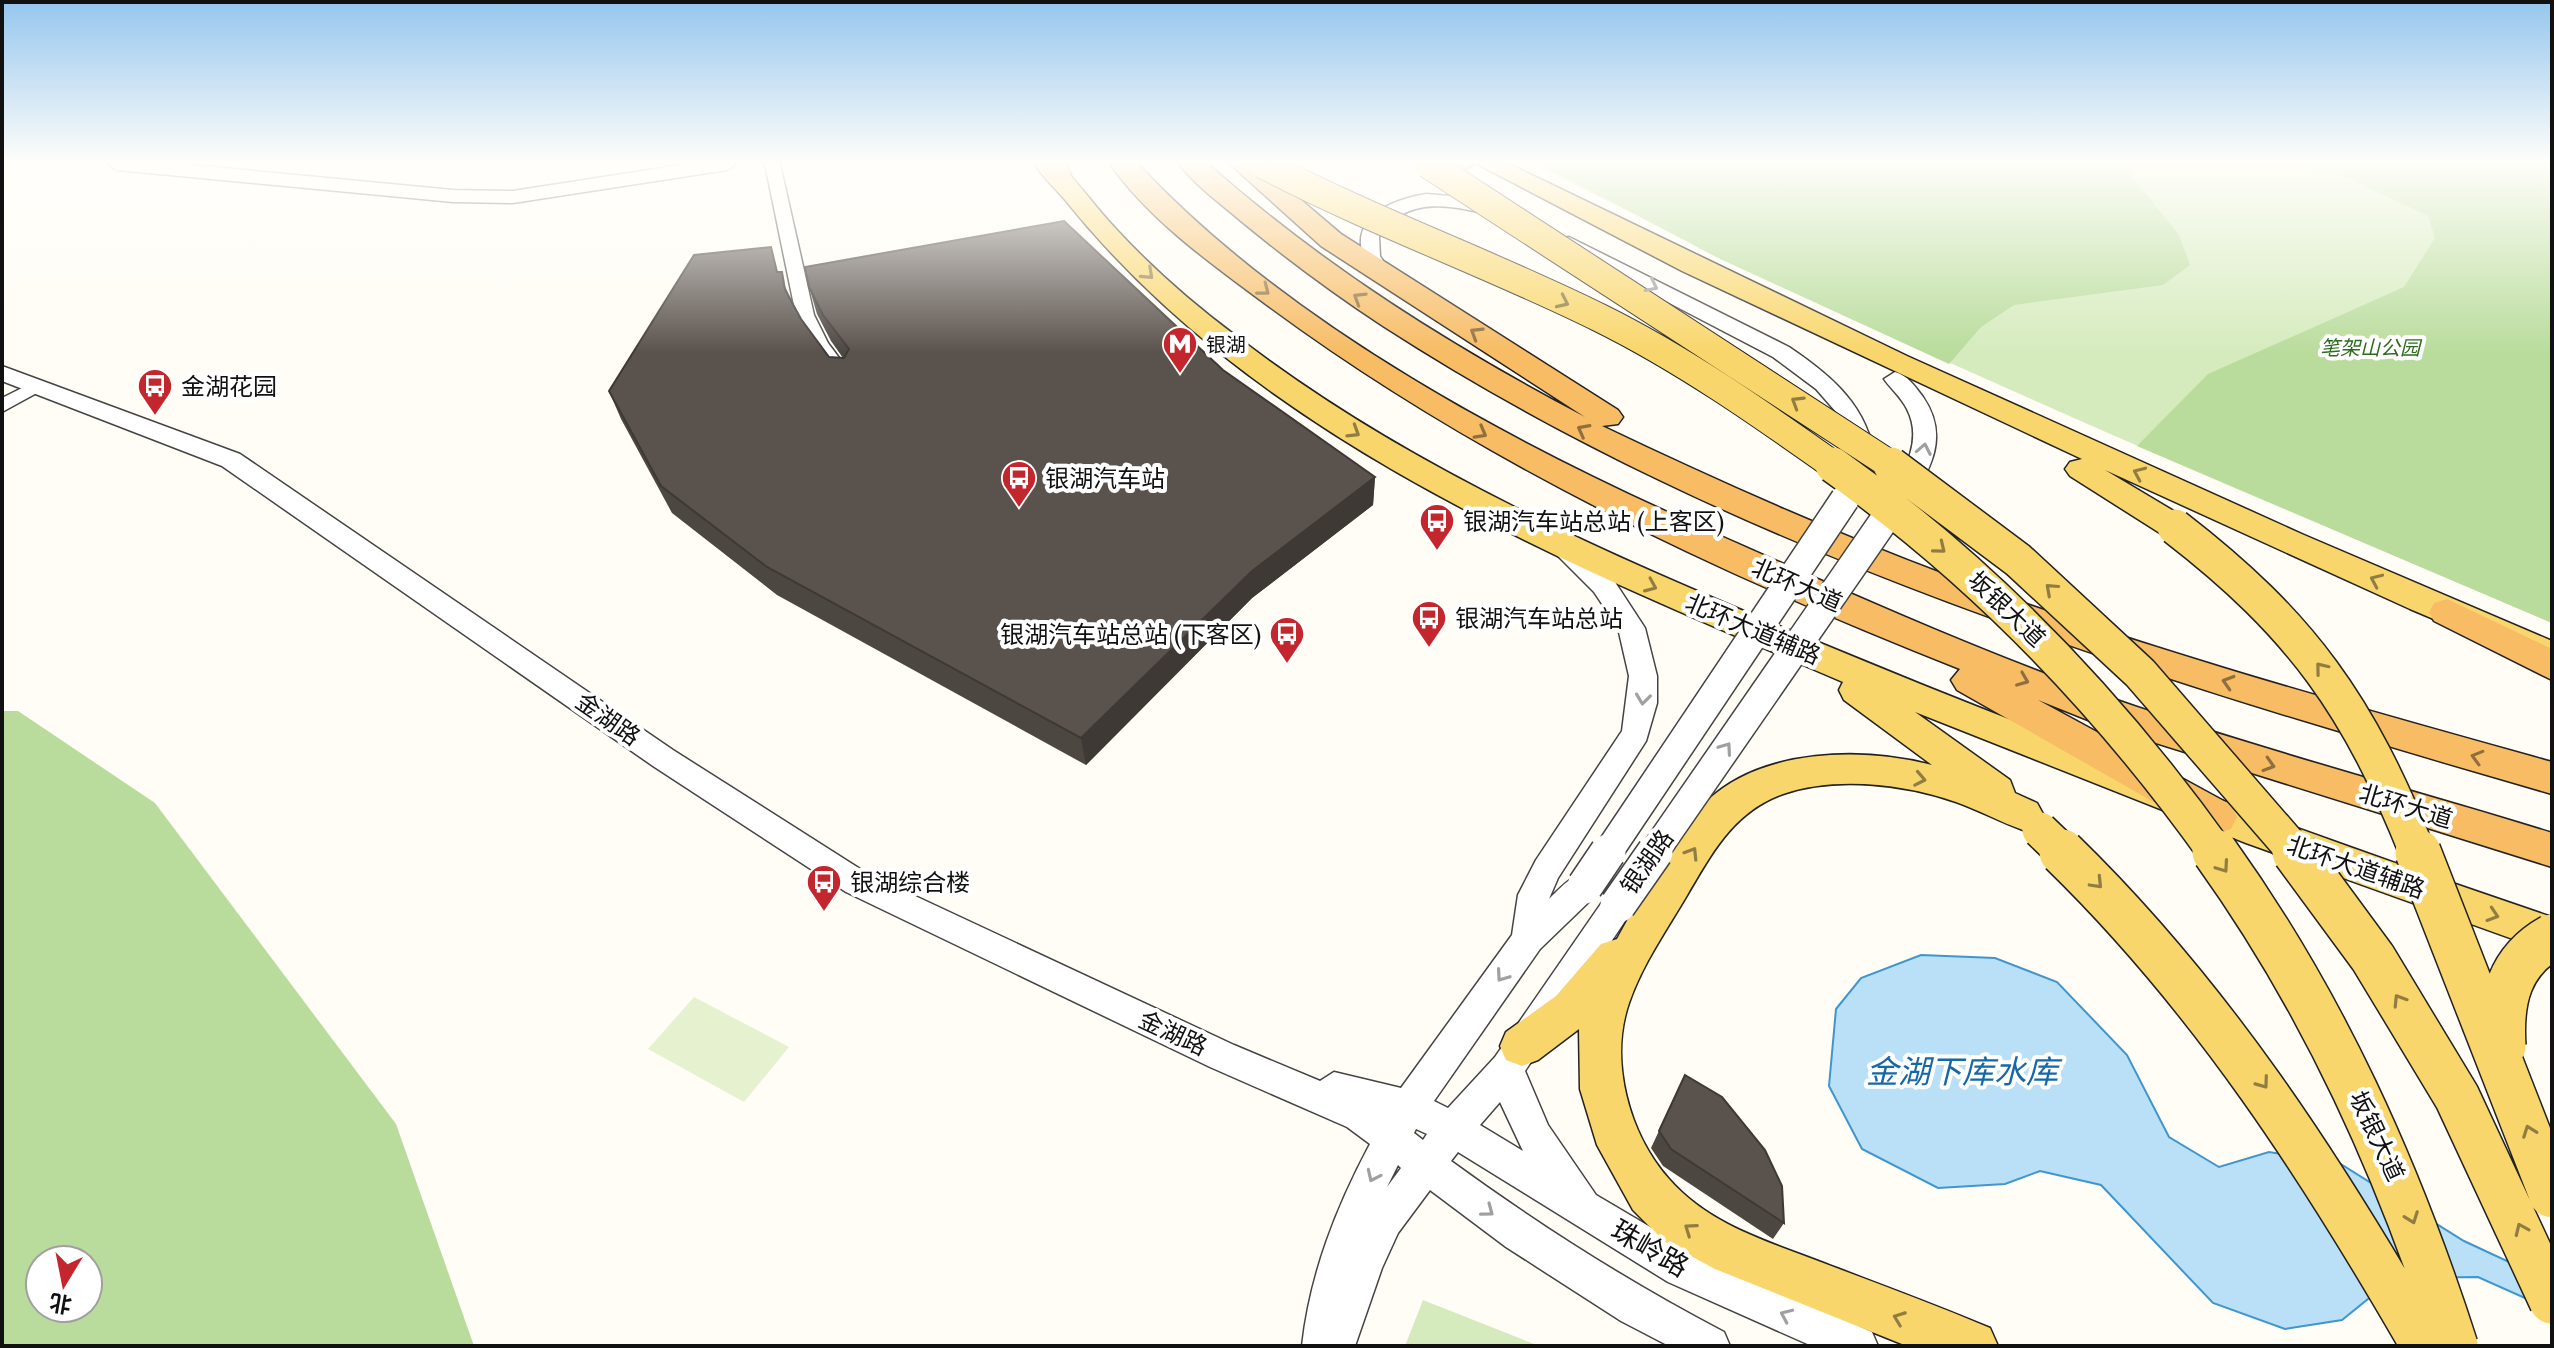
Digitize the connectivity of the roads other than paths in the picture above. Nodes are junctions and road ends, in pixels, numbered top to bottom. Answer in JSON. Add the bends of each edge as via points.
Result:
{"nodes":[{"id":1,"x":786,"y":227,"type":"edge"},
{"id":2,"x":1104,"y":227,"type":"edge"},
{"id":3,"x":1191,"y":227,"type":"edge"},
{"id":4,"x":1269,"y":227,"type":"edge"},
{"id":5,"x":1316,"y":227,"type":"edge"},
{"id":6,"x":1376,"y":227,"type":"edge"},
{"id":7,"x":1394,"y":227,"type":"edge"},
{"id":8,"x":1525,"y":227,"type":"edge"},
{"id":9,"x":1537,"y":227,"type":"edge"},
{"id":10,"x":1572,"y":227,"type":"edge"},
{"id":11,"x":1615,"y":227,"type":"edge"},
{"id":12,"x":1382,"y":275,"type":"junction"},
{"id":13,"x":2,"y":373,"type":"edge"},
{"id":14,"x":845,"y":378,"type":"edge"},
{"id":15,"x":1895,"y":379,"type":"junction"},
{"id":16,"x":38,"y":385,"type":"junction"},
{"id":17,"x":2,"y":406,"type":"edge"},
{"id":18,"x":1779,"y":525,"type":"junction"},
{"id":19,"x":1555,"y":541,"type":"junction"},
{"id":20,"x":1821,"y":597,"type":"junction"},
{"id":21,"x":2447,"y":612,"type":"junction"},
{"id":22,"x":1800,"y":649,"type":"junction"},
{"id":23,"x":2552,"y":656,"type":"edge"},
{"id":24,"x":2552,"y":666,"type":"edge"},
{"id":25,"x":2552,"y":778,"type":"edge"},
{"id":26,"x":2216,"y":817,"type":"junction"},
{"id":27,"x":2032,"y":822,"type":"junction"},
{"id":28,"x":2552,"y":850,"type":"edge"},
{"id":29,"x":1637,"y":907,"type":"junction"},
{"id":30,"x":2552,"y":936,"type":"edge"},
{"id":31,"x":1528,"y":939,"type":"junction"},
{"id":32,"x":1514,"y":1057,"type":"junction"},
{"id":33,"x":2506,"y":1068,"type":"junction"},
{"id":34,"x":1401,"y":1121,"type":"junction"},
{"id":35,"x":1453,"y":1129,"type":"junction"},
{"id":36,"x":1427,"y":1163,"type":"junction"},
{"id":37,"x":2552,"y":1195,"type":"edge"},
{"id":38,"x":1595,"y":1216,"type":"junction"},
{"id":39,"x":2552,"y":1301,"type":"edge"},
{"id":40,"x":1322,"y":1346,"type":"edge"},
{"id":41,"x":1335,"y":1346,"type":"edge"},
{"id":42,"x":1710,"y":1346,"type":"edge"},
{"id":43,"x":1858,"y":1346,"type":"edge"},
{"id":44,"x":1972,"y":1346,"type":"edge"},
{"id":45,"x":2424,"y":1346,"type":"edge"},
{"id":46,"x":2455,"y":1346,"type":"edge"}],
"edges":[{"from":1,"to":14,"type":"street","via":[[805,315]]},
{"from":2,"to":19,"type":"main road","name":"北环大道辅路","one_way":true,"via":[[1136,263],[1261,369],[1387,453]]},
{"from":3,"to":20,"type":"highway","name":"北环大道","one_way":true,"via":[[1283,305],[1423,399],[1606,499]]},
{"from":18,"to":4,"type":"highway","name":"北环大道","one_way":true,"via":[[1514,394],[1346,290]]},
{"from":5,"to":12,"type":"highway"},
{"from":12,"to":6,"type":"street","one_way":true,"bridge":true,"via":[[1370,256],[1369,237]]},
{"from":7,"to":46,"type":"main road","name":"坂银大道","one_way":true,"bridge":true,"via":[[1647,343],[1822,456],[2011,611],[2096,703],[2184,812],[2301,989],[2396,1176]]},
{"from":39,"to":8,"type":"main road","name":"坂银大道","one_way":true,"bridge":true,"via":[[2457,1097],[2373,958],[2259,804],[2140,673],[2018,560],[1892,465]]},
{"from":9,"to":31,"type":"street","one_way":true,"bridge":true,"via":[[1781,352],[1822,382],[1861,435],[1861,474],[1585,886]]},
{"from":10,"to":15,"type":"main road"},
{"from":21,"to":11,"type":"main road","one_way":true,"via":[[1742,290]]},
{"from":18,"to":12,"type":"highway","one_way":true},
{"from":13,"to":16,"type":"street","name":"金湖路"},
{"from":29,"to":15,"type":"street","name":"银湖路","one_way":true,"bridge":true,"via":[[1919,469],[1925,451],[1923,414]]},
{"from":33,"to":15,"type":"main road","one_way":true,"bridge":true,"via":[[2390,786],[2345,700],[2279,619],[2175,527],[2051,453]]},
{"from":16,"to":17,"type":"street"},
{"from":16,"to":34,"type":"street","name":"金湖路","via":[[231,460],[663,758],[857,883],[1222,1056],[1360,1115]]},
{"from":25,"to":18,"type":"highway","name":"北环大道","one_way":true,"via":[[2058,628]]},
{"from":19,"to":22,"type":"main road","name":"北环大道辅路","one_way":true},
{"from":19,"to":31,"type":"street","one_way":true,"via":[[1588,568],[1620,606],[1641,650],[1645,691],[1636,733],[1534,895]]},
{"from":20,"to":26,"type":"highway"},
{"from":20,"to":28,"type":"highway","name":"北环大道","one_way":true,"via":[[2122,717]]},
{"from":21,"to":23,"type":"main road"},
{"from":21,"to":24,"type":"highway"},
{"from":22,"to":26,"type":"main road","name":"北环大道辅路"},
{"from":22,"to":27,"type":"main road","via":[[1957,760]]},
{"from":26,"to":30,"type":"main road","name":"北环大道辅路","one_way":true},
{"from":29,"to":27,"type":"main road","one_way":true,"via":[[1712,820],[1741,796],[1783,779],[1833,770],[1883,773],[1959,788]]},
{"from":27,"to":45,"type":"main road","one_way":true,"bridge":true,"via":[[2118,905],[2246,1060],[2325,1175]]},
{"from":29,"to":32,"type":"main road","via":[[1571,1010]]},
{"from":44,"to":29,"type":"main road","one_way":true,"via":[[1701,1236],[1667,1212],[1643,1185],[1612,1121],[1604,1090],[1602,1032]]},
{"from":30,"to":33,"type":"main road","bridge":true,"via":[[2524,955],[2507,984],[2501,1007]]},
{"from":31,"to":34,"type":"street","one_way":true},
{"from":32,"to":35,"type":"street"},
{"from":32,"to":38,"type":"street","via":[[1520,1114],[1539,1147]]},
{"from":37,"to":33,"type":"main road","one_way":true,"bridge":true},
{"from":34,"to":35,"type":"street","name":"金湖路"},
{"from":34,"to":36,"type":"street","name":"金湖路"},
{"from":34,"to":40,"type":"street","one_way":true,"via":[[1350,1228],[1331,1287]]},
{"from":35,"to":36,"type":"street"},
{"from":35,"to":38,"type":"street","name":"珠岭路"},
{"from":36,"to":41,"type":"street","via":[[1385,1220]]},
{"from":36,"to":42,"type":"street","one_way":true,"via":[[1519,1234],[1635,1307]]},
{"from":43,"to":38,"type":"street","name":"珠岭路","one_way":true,"via":[[1682,1268]]}]}
